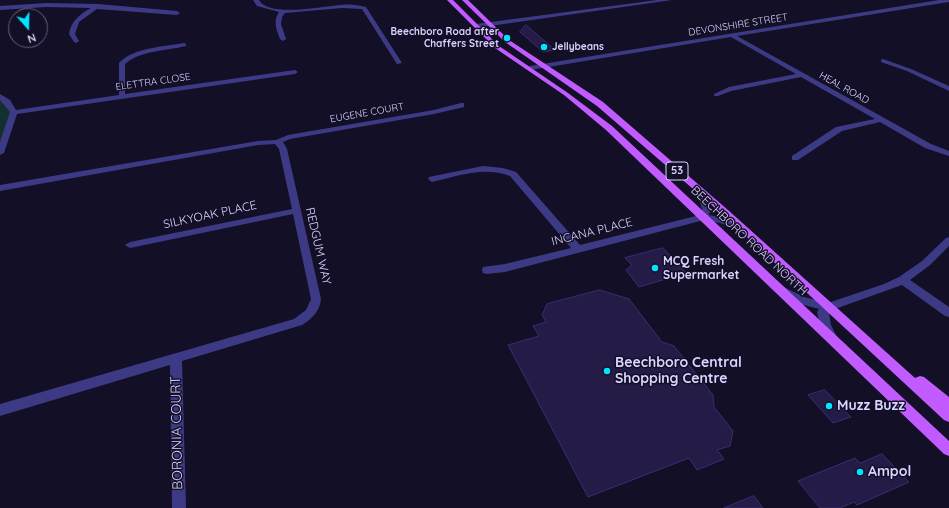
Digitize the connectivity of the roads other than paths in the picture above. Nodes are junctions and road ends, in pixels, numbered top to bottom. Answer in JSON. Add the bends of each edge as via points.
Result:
{"nodes":[{"id":1,"x":256,"y":0,"type":"edge"},
{"id":2,"x":450,"y":0,"type":"edge"},
{"id":3,"x":465,"y":0,"type":"edge"},
{"id":4,"x":669,"y":0,"type":"edge"},
{"id":5,"x":949,"y":0,"type":"edge"},
{"id":6,"x":936,"y":2,"type":"junction"},
{"id":7,"x":98,"y":6,"type":"junction"},
{"id":8,"x":949,"y":7,"type":"edge"},
{"id":9,"x":0,"y":8,"type":"edge"},
{"id":10,"x":284,"y":10,"type":"junction"},
{"id":11,"x":177,"y":13,"type":"dead end"},
{"id":12,"x":489,"y":25,"type":"junction"},
{"id":13,"x":476,"y":26,"type":"junction"},
{"id":14,"x":732,"y":35,"type":"junction"},
{"id":15,"x":282,"y":39,"type":"dead end"},
{"id":16,"x":76,"y":41,"type":"dead end"},
{"id":17,"x":184,"y":45,"type":"dead end"},
{"id":18,"x":883,"y":61,"type":"dead end"},
{"id":19,"x":398,"y":63,"type":"dead end"},
{"id":20,"x":545,"y":66,"type":"junction"},
{"id":21,"x":530,"y":68,"type":"junction"},
{"id":22,"x":295,"y":72,"type":"dead end"},
{"id":23,"x":801,"y":75,"type":"junction"},
{"id":24,"x":949,"y":89,"type":"edge"},
{"id":25,"x":716,"y":95,"type":"dead end"},
{"id":26,"x":0,"y":96,"type":"edge"},
{"id":27,"x":122,"y":97,"type":"junction"},
{"id":28,"x":461,"y":105,"type":"dead end"},
{"id":29,"x":14,"y":112,"type":"junction"},
{"id":30,"x":880,"y":120,"type":"junction"},
{"id":31,"x":277,"y":142,"type":"junction"},
{"id":32,"x":0,"y":153,"type":"edge"},
{"id":33,"x":949,"y":154,"type":"edge"},
{"id":34,"x":795,"y":158,"type":"dead end"},
{"id":35,"x":432,"y":179,"type":"dead end"},
{"id":36,"x":0,"y":188,"type":"edge"},
{"id":37,"x":701,"y":192,"type":"junction"},
{"id":38,"x":296,"y":211,"type":"junction"},
{"id":39,"x":704,"y":217,"type":"junction"},
{"id":40,"x":742,"y":228,"type":"junction"},
{"id":41,"x":949,"y":240,"type":"edge"},
{"id":42,"x":130,"y":246,"type":"dead end"},
{"id":43,"x":578,"y":249,"type":"junction"},
{"id":44,"x":487,"y":270,"type":"dead end"},
{"id":45,"x":903,"y":280,"type":"junction"},
{"id":46,"x":781,"y":290,"type":"junction"},
{"id":47,"x":828,"y":306,"type":"junction"},
{"id":48,"x":949,"y":313,"type":"edge"},
{"id":49,"x":833,"y":339,"type":"junction"},
{"id":50,"x":880,"y":354,"type":"junction"},
{"id":51,"x":176,"y":359,"type":"junction"},
{"id":52,"x":949,"y":405,"type":"edge"},
{"id":53,"x":0,"y":410,"type":"edge"},
{"id":54,"x":949,"y":416,"type":"edge"},
{"id":55,"x":949,"y":450,"type":"edge"},
{"id":56,"x":179,"y":508,"type":"edge"}],
"edges":[{"from":1,"to":10,"type":"street","via":[[262,7]]},
{"from":2,"to":13,"type":"main road","name":"BEECHBORO ROAD NORTH","number":"53"},
{"from":3,"to":12,"type":"main road","name":"BEECHBORO ROAD NORTH","number":"53"},
{"from":4,"to":12,"type":"street"},
{"from":5,"to":6,"type":"street","name":"DEVONSHIRE STREET"},
{"from":6,"to":8,"type":"street"},
{"from":6,"to":14,"type":"street","name":"DEVONSHIRE STREET"},
{"from":7,"to":9,"type":"street","via":[[46,4]]},
{"from":7,"to":11,"type":"street"},
{"from":7,"to":16,"type":"street","via":[[77,21],[72,34]]},
{"from":10,"to":15,"type":"street","via":[[277,21]]},
{"from":10,"to":19,"type":"street","via":[[343,4],[360,6],[364,8]]},
{"from":12,"to":13,"type":"street"},
{"from":12,"to":20,"type":"main road","name":"BEECHBORO ROAD NORTH","number":"53","via":[[507,41]]},
{"from":13,"to":21,"type":"main road","name":"BEECHBORO ROAD NORTH","number":"53","via":[[497,47]]},
{"from":14,"to":20,"type":"street","name":"DEVONSHIRE STREET"},
{"from":14,"to":23,"type":"street","name":"HEAL ROAD"},
{"from":17,"to":27,"type":"street","via":[[135,55],[124,60]]},
{"from":18,"to":24,"type":"street"},
{"from":20,"to":21,"type":"street","name":"DEVONSHIRE STREET"},
{"from":20,"to":37,"type":"main road","name":"BEECHBORO ROAD NORTH","number":"53","via":[[600,104]]},
{"from":21,"to":39,"type":"main road","name":"BEECHBORO ROAD NORTH","number":"53","via":[[610,128]]},
{"from":22,"to":27,"type":"street","name":"ELETTRA CLOSE"},
{"from":23,"to":25,"type":"street","via":[[729,88]]},
{"from":23,"to":30,"type":"street","name":"HEAL ROAD"},
{"from":26,"to":29,"type":"street"},
{"from":27,"to":29,"type":"street","name":"ELETTRA CLOSE"},
{"from":28,"to":31,"type":"street","name":"EUGENE COURT","via":[[288,137]]},
{"from":29,"to":32,"type":"street"},
{"from":30,"to":33,"type":"street","name":"HEAL ROAD","via":[[928,146]]},
{"from":30,"to":34,"type":"street","via":[[839,129]]},
{"from":31,"to":36,"type":"street","via":[[258,143]]},
{"from":31,"to":38,"type":"street","name":"REDGUM WAY","via":[[283,149]]},
{"from":35,"to":43,"type":"street","via":[[484,168],[504,170],[513,174]]},
{"from":37,"to":39,"type":"street","via":[[707,208]]},
{"from":37,"to":40,"type":"main road","name":"BEECHBORO ROAD NORTH","number":"53"},
{"from":38,"to":42,"type":"street","name":"SILKYOAK PLACE"},
{"from":38,"to":51,"type":"street","name":"REDGUM WAY","via":[[316,299],[316,306],[309,315],[285,327]]},
{"from":39,"to":40,"type":"street","via":[[722,220]]},
{"from":39,"to":43,"type":"street","name":"INCANA PLACE"},
{"from":39,"to":46,"type":"main road","name":"BEECHBORO ROAD NORTH","number":"53"},
{"from":40,"to":47,"type":"main road","name":"BEECHBORO ROAD NORTH","number":"53"},
{"from":41,"to":45,"type":"street","via":[[926,263]]},
{"from":43,"to":44,"type":"street","name":"INCANA PLACE"},
{"from":45,"to":47,"type":"street"},
{"from":45,"to":48,"type":"street"},
{"from":46,"to":47,"type":"street","via":[[801,300]]},
{"from":46,"to":49,"type":"main road","name":"BEECHBORO ROAD NORTH","number":"53"},
{"from":47,"to":49,"type":"street","via":[[823,312],[824,319]]},
{"from":47,"to":50,"type":"main road","name":"BEECHBORO ROAD NORTH","number":"53"},
{"from":49,"to":55,"type":"main road","name":"BEECHBORO ROAD NORTH","number":"53"},
{"from":50,"to":52,"type":"main road","via":[[923,383]]},
{"from":50,"to":54,"type":"main road","name":"BEECHBORO ROAD NORTH","number":"53"},
{"from":51,"to":53,"type":"street","name":"REDGUM WAY"},
{"from":51,"to":56,"type":"street","name":"BORONIA COURT"}]}
